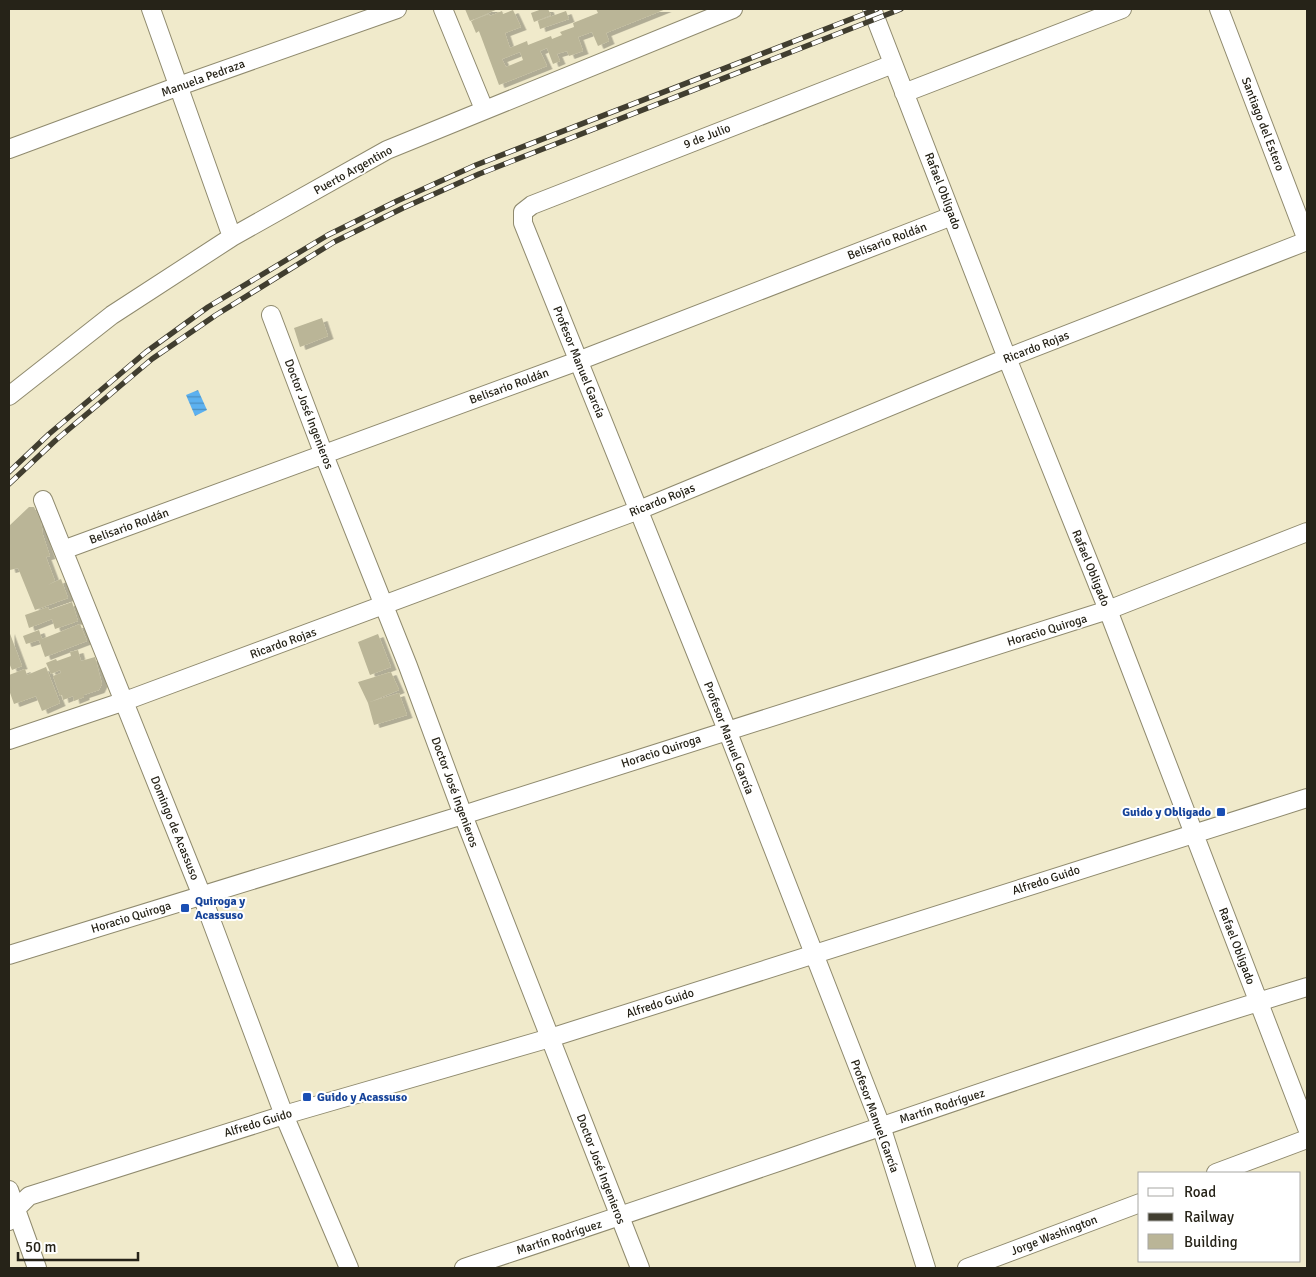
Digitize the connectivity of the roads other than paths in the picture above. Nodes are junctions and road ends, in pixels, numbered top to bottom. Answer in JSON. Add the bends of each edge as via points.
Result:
{"nodes":[{"id":1,"x":151,"y":9,"type":"edge"},
{"id":2,"x":397,"y":9,"type":"edge"},
{"id":3,"x":443,"y":9,"type":"edge"},
{"id":4,"x":733,"y":9,"type":"edge"},
{"id":5,"x":872,"y":9,"type":"edge"},
{"id":6,"x":1122,"y":9,"type":"edge"},
{"id":7,"x":1219,"y":9,"type":"edge"},
{"id":8,"x":893,"y":64,"type":"junction"},
{"id":9,"x":179,"y":86,"type":"junction"},
{"id":10,"x":904,"y":93,"type":"junction"},
{"id":11,"x":484,"y":109,"type":"junction"},
{"id":12,"x":9,"y":149,"type":"edge"},
{"id":13,"x":523,"y":212,"type":"joint"},
{"id":14,"x":952,"y":216,"type":"junction"},
{"id":15,"x":232,"y":237,"type":"junction"},
{"id":16,"x":1307,"y":241,"type":"edge"},
{"id":17,"x":271,"y":315,"type":"dead end"},
{"id":18,"x":1007,"y":358,"type":"junction"},
{"id":19,"x":578,"y":361,"type":"junction"},
{"id":20,"x":9,"y":396,"type":"edge"},
{"id":21,"x":324,"y":455,"type":"junction"},
{"id":22,"x":43,"y":500,"type":"dead end"},
{"id":23,"x":639,"y":510,"type":"junction"},
{"id":24,"x":1307,"y":532,"type":"edge"},
{"id":25,"x":63,"y":550,"type":"junction"},
{"id":26,"x":383,"y":606,"type":"junction"},
{"id":27,"x":1108,"y":610,"type":"junction"},
{"id":28,"x":125,"y":701,"type":"junction"},
{"id":29,"x":727,"y":730,"type":"junction"},
{"id":30,"x":9,"y":740,"type":"edge"},
{"id":31,"x":1307,"y":798,"type":"edge"},
{"id":32,"x":463,"y":815,"type":"junction"},
{"id":33,"x":1194,"y":833,"type":"junction"},
{"id":34,"x":202,"y":896,"type":"junction"},
{"id":35,"x":813,"y":954,"type":"junction"},
{"id":36,"x":9,"y":955,"type":"edge"},
{"id":37,"x":1307,"y":987,"type":"edge"},
{"id":38,"x":1258,"y":1002,"type":"junction"},
{"id":39,"x":550,"y":1038,"type":"junction"},
{"id":40,"x":284,"y":1115,"type":"junction"},
{"id":41,"x":882,"y":1126,"type":"junction"},
{"id":42,"x":1307,"y":1128,"type":"edge"},
{"id":43,"x":1307,"y":1139,"type":"edge"},
{"id":44,"x":1219,"y":1172,"type":"edge"},
{"id":45,"x":9,"y":1190,"type":"edge"},
{"id":46,"x":1138,"y":1203,"type":"edge"},
{"id":47,"x":12,"y":1215,"type":"edge"},
{"id":48,"x":620,"y":1217,"type":"junction"},
{"id":49,"x":36,"y":1268,"type":"edge"},
{"id":50,"x":349,"y":1268,"type":"edge"},
{"id":51,"x":464,"y":1268,"type":"edge"},
{"id":52,"x":640,"y":1268,"type":"edge"},
{"id":53,"x":926,"y":1268,"type":"edge"},
{"id":54,"x":967,"y":1268,"type":"edge"}],
"edges":[{"from":1,"to":9,"type":"street"},
{"from":2,"to":9,"type":"street","name":"Manuela Pedraza"},
{"from":3,"to":11,"type":"street"},
{"from":4,"to":11,"type":"street","name":"Puerto Argentino"},
{"from":5,"to":8,"type":"street","name":"Rafael Obligado"},
{"from":6,"to":10,"type":"street"},
{"from":7,"to":16,"type":"street","name":"Santiago del Estero"},
{"from":8,"to":10,"type":"street","name":"Rafael Obligado"},
{"from":8,"to":13,"type":"street","name":"9 de Julio","via":[[532,205]]},
{"from":9,"to":12,"type":"street","name":"Manuela Pedraza"},
{"from":9,"to":15,"type":"street"},
{"from":10,"to":14,"type":"street","name":"Rafael Obligado"},
{"from":11,"to":15,"type":"street","name":"Puerto Argentino","via":[[387,150]]},
{"from":13,"to":19,"type":"street","name":"Profesor Manuel García","via":[[523,223]]},
{"from":14,"to":18,"type":"street","name":"Rafael Obligado"},
{"from":14,"to":19,"type":"street","name":"Belisario Roldán"},
{"from":15,"to":20,"type":"street","name":"Puerto Argentino","via":[[112,315]]},
{"from":16,"to":18,"type":"street","name":"Ricardo Rojas"},
{"from":17,"to":21,"type":"street","name":"Doctor José Ingenieros"},
{"from":18,"to":23,"type":"street","name":"Ricardo Rojas"},
{"from":18,"to":27,"type":"street","name":"Rafael Obligado"},
{"from":19,"to":21,"type":"street","name":"Belisario Roldán"},
{"from":19,"to":23,"type":"street","name":"Profesor Manuel García"},
{"from":21,"to":25,"type":"street","name":"Belisario Roldán"},
{"from":21,"to":26,"type":"street","name":"Doctor José Ingenieros"},
{"from":22,"to":25,"type":"street","name":"Domingo de Acassuso"},
{"from":23,"to":26,"type":"street","name":"Ricardo Rojas"},
{"from":23,"to":29,"type":"street","name":"Profesor Manuel García"},
{"from":24,"to":27,"type":"street","name":"Horacio Quiroga"},
{"from":25,"to":28,"type":"street","name":"Domingo de Acassuso"},
{"from":26,"to":28,"type":"street","name":"Ricardo Rojas"},
{"from":26,"to":32,"type":"street","name":"Doctor José Ingenieros"},
{"from":27,"to":29,"type":"street","name":"Horacio Quiroga"},
{"from":27,"to":33,"type":"street","name":"Rafael Obligado"},
{"from":28,"to":30,"type":"street","name":"Ricardo Rojas"},
{"from":28,"to":34,"type":"street","name":"Domingo de Acassuso"},
{"from":29,"to":32,"type":"street","name":"Horacio Quiroga"},
{"from":29,"to":35,"type":"street","name":"Profesor Manuel García"},
{"from":31,"to":33,"type":"street","name":"Alfredo Guido"},
{"from":32,"to":34,"type":"street","name":"Horacio Quiroga"},
{"from":32,"to":39,"type":"street","name":"Doctor José Ingenieros"},
{"from":33,"to":35,"type":"street","name":"Alfredo Guido"},
{"from":33,"to":38,"type":"street","name":"Rafael Obligado"},
{"from":34,"to":36,"type":"street","name":"Horacio Quiroga"},
{"from":34,"to":40,"type":"street","name":"Domingo de Acassuso"},
{"from":35,"to":39,"type":"street","name":"Alfredo Guido"},
{"from":35,"to":41,"type":"street","name":"Profesor Manuel García"},
{"from":37,"to":38,"type":"street","name":"Martín Rodríguez"},
{"from":38,"to":41,"type":"street","name":"Martín Rodríguez"},
{"from":38,"to":42,"type":"street","name":"Rafael Obligado"},
{"from":39,"to":40,"type":"street","name":"Alfredo Guido"},
{"from":39,"to":48,"type":"street","name":"Doctor José Ingenieros"},
{"from":40,"to":47,"type":"street","name":"Alfredo Guido","via":[[29,1196]]},
{"from":40,"to":50,"type":"street","name":"Domingo de Acassuso"},
{"from":41,"to":48,"type":"street","name":"Martín Rodríguez"},
{"from":41,"to":53,"type":"street","name":"Profesor Manuel García"},
{"from":43,"to":44,"type":"street"},
{"from":45,"to":47,"type":"street"},
{"from":46,"to":54,"type":"street","name":"Jorge Washington"},
{"from":47,"to":49,"type":"street"},
{"from":48,"to":51,"type":"street","name":"Martín Rodríguez"},
{"from":48,"to":52,"type":"street","name":"Doctor José Ingenieros"}]}
